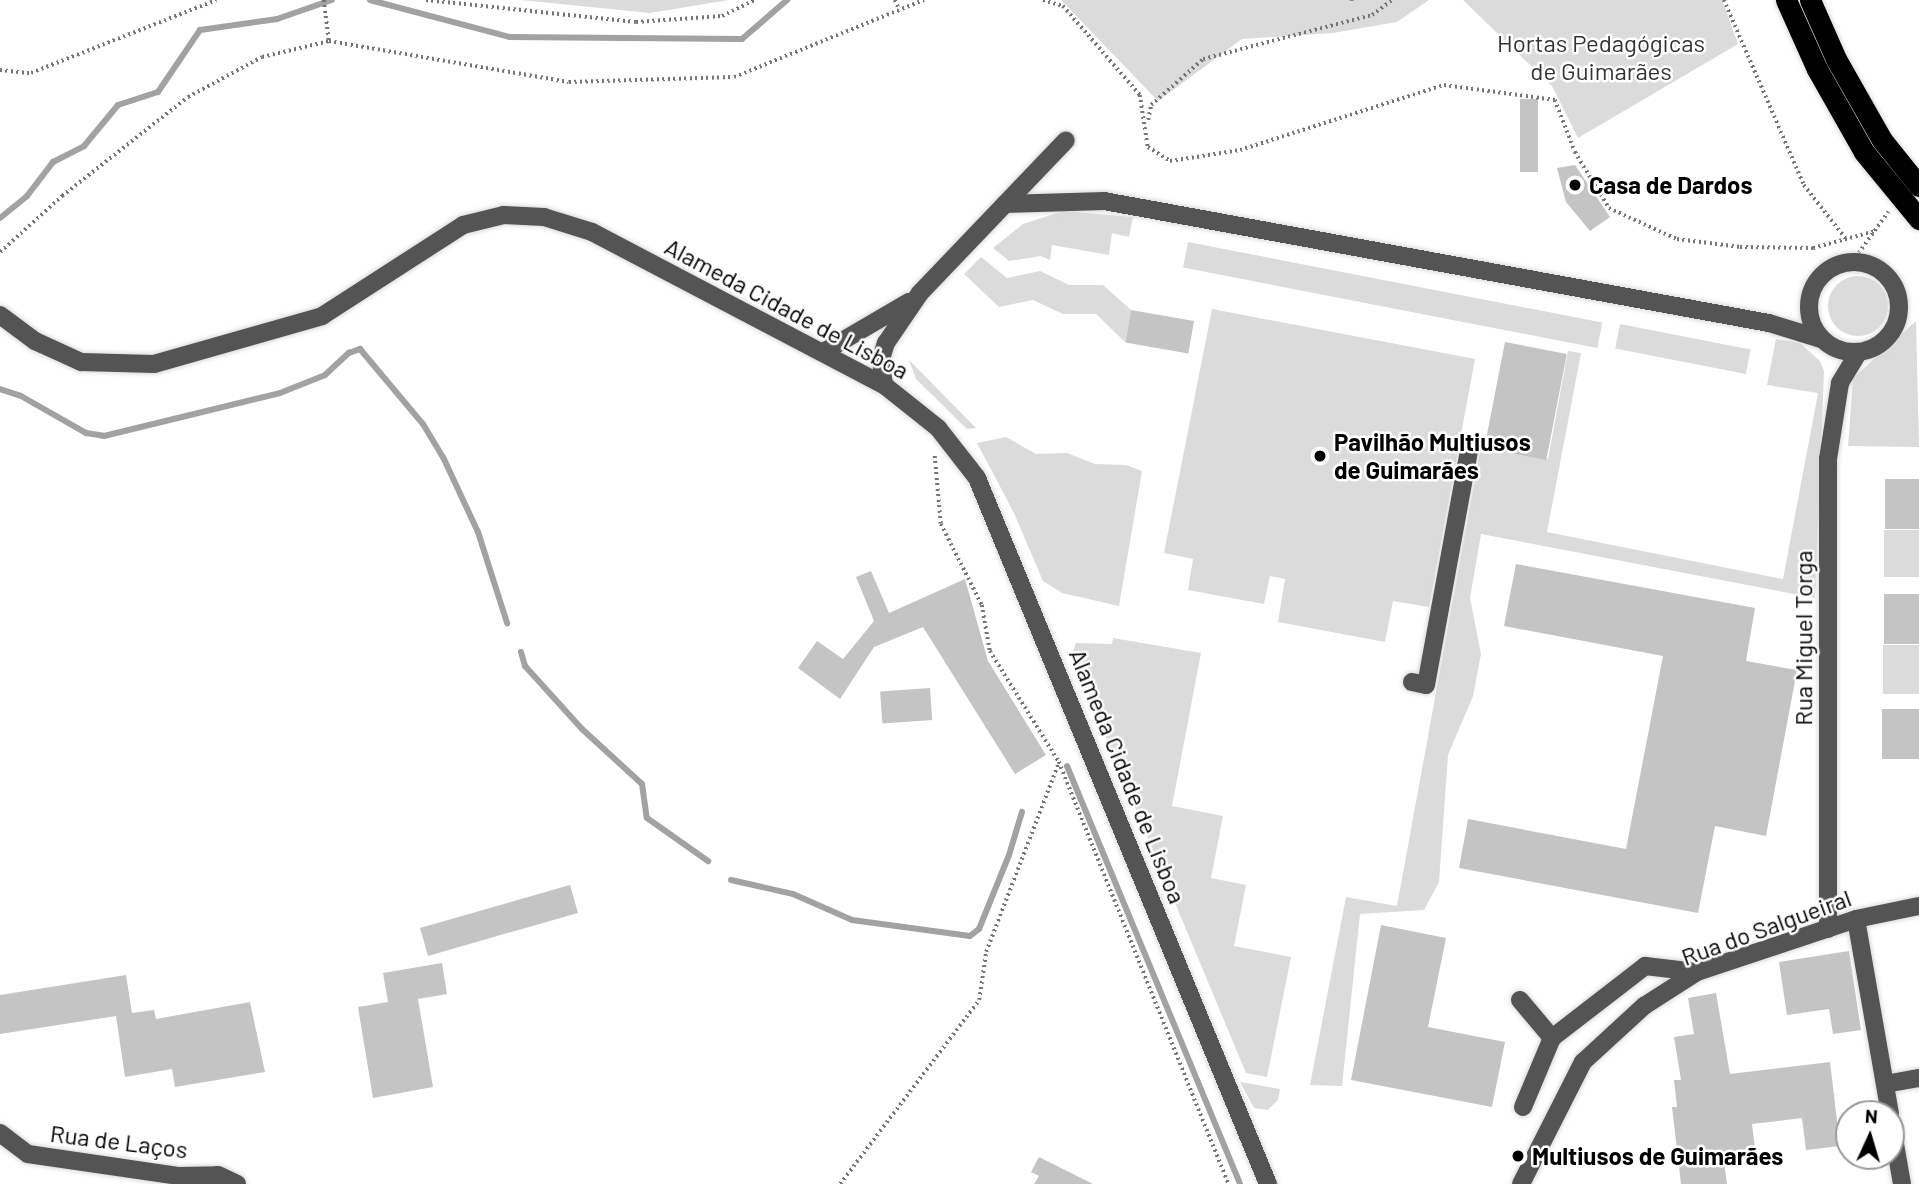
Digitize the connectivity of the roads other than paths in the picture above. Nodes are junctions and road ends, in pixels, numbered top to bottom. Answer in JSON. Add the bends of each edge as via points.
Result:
{"nodes":[{"id":1,"x":1786,"y":0,"type":"edge"},
{"id":2,"x":1810,"y":0,"type":"edge"},
{"id":3,"x":1066,"y":140,"type":"dead end"},
{"id":4,"x":1919,"y":186,"type":"edge"},
{"id":5,"x":1004,"y":204,"type":"junction"},
{"id":6,"x":1919,"y":219,"type":"edge"},
{"id":7,"x":1811,"y":292,"type":"junction"},
{"id":8,"x":920,"y":293,"type":"junction"},
{"id":9,"x":0,"y":315,"type":"edge"},
{"id":10,"x":1769,"y":323,"type":"junction"},
{"id":11,"x":1824,"y":342,"type":"junction"},
{"id":12,"x":825,"y":351,"type":"junction"},
{"id":13,"x":1858,"y":353,"type":"junction"},
{"id":14,"x":1840,"y":383,"type":"junction"},
{"id":15,"x":884,"y":385,"type":"junction"},
{"id":16,"x":1469,"y":450,"type":"dead end"},
{"id":17,"x":1412,"y":682,"type":"dead end"},
{"id":18,"x":1919,"y":906,"type":"edge"},
{"id":19,"x":1856,"y":919,"type":"junction"},
{"id":20,"x":1828,"y":929,"type":"junction"},
{"id":21,"x":1698,"y":972,"type":"junction"},
{"id":22,"x":1520,"y":1000,"type":"dead end"},
{"id":23,"x":1552,"y":1038,"type":"junction"},
{"id":24,"x":1919,"y":1078,"type":"edge"},
{"id":25,"x":1885,"y":1084,"type":"junction"},
{"id":26,"x":1888,"y":1100,"type":"edge"},
{"id":27,"x":1523,"y":1107,"type":"dead end"},
{"id":28,"x":0,"y":1133,"type":"edge"},
{"id":29,"x":237,"y":1184,"type":"edge"},
{"id":30,"x":1268,"y":1184,"type":"edge"},
{"id":31,"x":1521,"y":1184,"type":"edge"}],
"edges":[{"from":1,"to":6,"type":"highway","via":[[1817,69],[1864,152]]},
{"from":2,"to":4,"type":"highway","via":[[1836,59],[1882,140]]},
{"from":3,"to":5,"type":"street"},
{"from":5,"to":8,"type":"street"},
{"from":5,"to":10,"type":"street","via":[[1104,201]]},
{"from":7,"to":10,"type":"street","via":[[1792,320]]},
{"from":7,"to":11,"type":"street","via":[[1810,322]]},
{"from":7,"to":13,"type":"street","via":[[1827,270],[1852,261],[1882,271],[1898,297],[1899,313],[1890,334],[1873,349]]},
{"from":8,"to":12,"type":"street"},
{"from":8,"to":15,"type":"street","via":[[886,342],[881,359]]},
{"from":9,"to":12,"type":"street","name":"Alameda Cidade de Lisboa","via":[[35,341],[81,362],[154,364],[322,316],[463,225],[517,216],[544,217],[593,232]]},
{"from":10,"to":11,"type":"street"},
{"from":11,"to":13,"type":"street"},
{"from":11,"to":14,"type":"street"},
{"from":12,"to":15,"type":"street","name":"Alameda Cidade de Lisboa"},
{"from":13,"to":14,"type":"street","name":"Rua Miguel Torga"},
{"from":14,"to":20,"type":"street","name":"Rua Miguel Torga","via":[[1828,459]]},
{"from":15,"to":30,"type":"street","name":"Alameda Cidade de Lisboa","via":[[932,422],[977,478],[990,505]]},
{"from":16,"to":17,"type":"street","via":[[1426,685]]},
{"from":18,"to":19,"type":"street","name":"Rua do Salgueiral"},
{"from":19,"to":20,"type":"street","name":"Rua do Salgueiral"},
{"from":19,"to":25,"type":"street"},
{"from":20,"to":21,"type":"street","name":"Rua do Salgueiral"},
{"from":21,"to":23,"type":"street","via":[[1645,967]]},
{"from":21,"to":31,"type":"street","name":"Rua do Salgueiral","via":[[1644,1006],[1583,1062]]},
{"from":22,"to":23,"type":"street"},
{"from":23,"to":27,"type":"street"},
{"from":24,"to":25,"type":"street"},
{"from":25,"to":26,"type":"street"},
{"from":28,"to":29,"type":"street","name":"Rua de Laços","via":[[28,1154],[178,1176],[218,1175]]}]}
